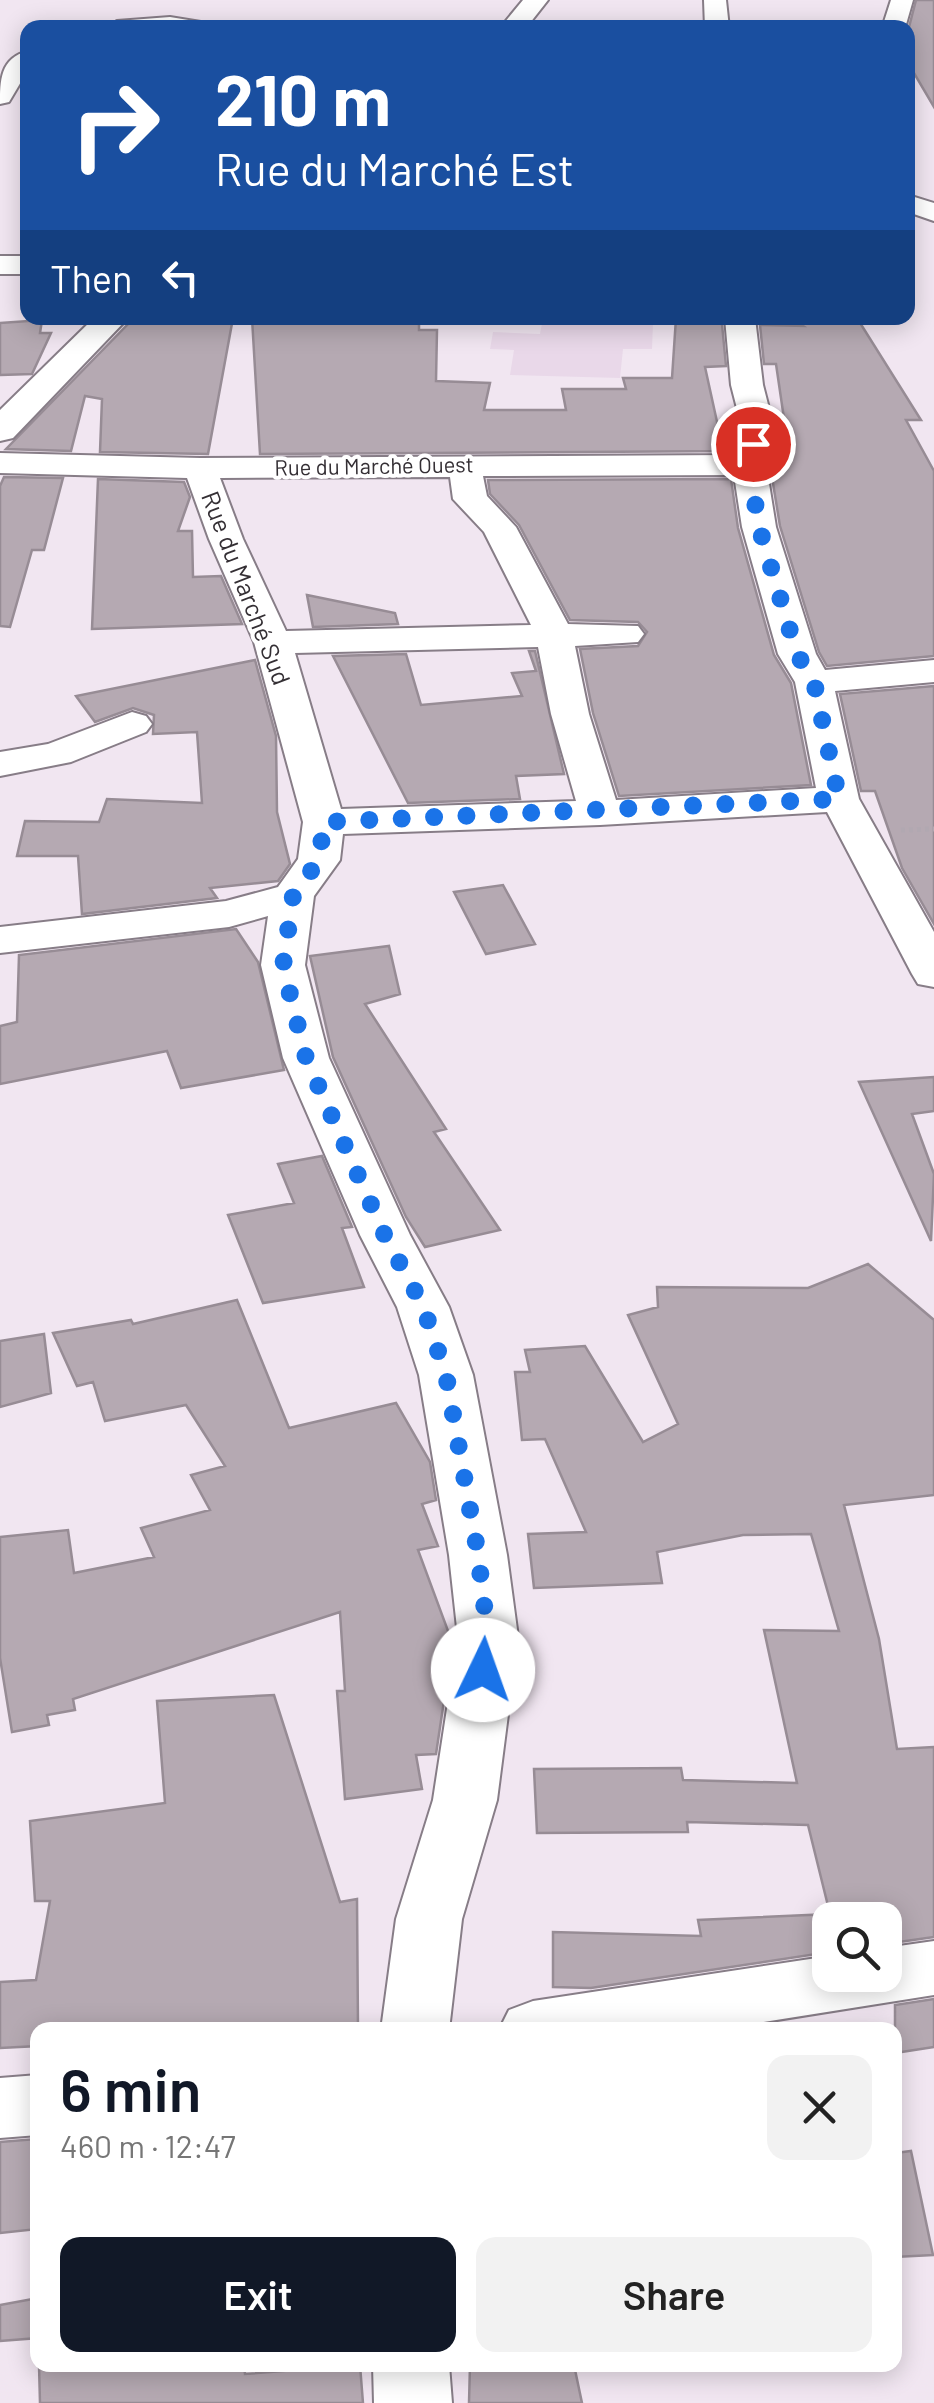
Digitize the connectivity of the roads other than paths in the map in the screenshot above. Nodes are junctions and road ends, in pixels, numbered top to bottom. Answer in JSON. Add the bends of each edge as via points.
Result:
{"nodes":[{"id":1,"x":536,"y":0,"type":"edge"},
{"id":2,"x":519,"y":20,"type":"edge"},
{"id":3,"x":16,"y":59,"type":"edge"},
{"id":4,"x":0,"y":97,"type":"edge"},
{"id":5,"x":105,"y":325,"type":"edge"},
{"id":6,"x":741,"y":325,"type":"edge"},
{"id":7,"x":0,"y":430,"type":"edge"},
{"id":8,"x":0,"y":463,"type":"edge"},
{"id":9,"x":749,"y":465,"type":"junction"},
{"id":10,"x":465,"y":466,"type":"junction"},
{"id":11,"x":200,"y":468,"type":"junction"},
{"id":12,"x":554,"y":634,"type":"junction"},
{"id":13,"x":625,"y":634,"type":"dead end"},
{"id":14,"x":273,"y":642,"type":"junction"},
{"id":15,"x":934,"y":671,"type":"edge"},
{"id":16,"x":814,"y":682,"type":"junction"},
{"id":17,"x":132,"y":724,"type":"dead end"},
{"id":18,"x":0,"y":764,"type":"edge"},
{"id":19,"x":839,"y":799,"type":"junction"},
{"id":20,"x":600,"y":813,"type":"junction"},
{"id":21,"x":324,"y":822,"type":"junction"},
{"id":22,"x":293,"y":896,"type":"junction"},
{"id":23,"x":0,"y":940,"type":"edge"},
{"id":24,"x":934,"y":974,"type":"edge"},
{"id":25,"x":934,"y":1968,"type":"edge"},
{"id":26,"x":415,"y":2022,"type":"edge"},
{"id":27,"x":585,"y":2022,"type":"edge"},
{"id":28,"x":30,"y":2106,"type":"edge"},
{"id":29,"x":0,"y":2108,"type":"edge"},
{"id":30,"x":411,"y":2372,"type":"edge"},
{"id":31,"x":413,"y":2403,"type":"edge"}],
"edges":[{"from":1,"to":2,"type":"main road"},
{"from":3,"to":4,"type":"street"},
{"from":5,"to":7,"type":"main road"},
{"from":6,"to":9,"type":"street","via":[[757,424]]},
{"from":8,"to":11,"type":"street","name":"Rue du Marché Ouest"},
{"from":9,"to":10,"type":"street","name":"Rue du Marché Ouest"},
{"from":9,"to":16,"type":"street","via":[[797,654]]},
{"from":10,"to":11,"type":"street","name":"Rue du Marché Ouest"},
{"from":10,"to":12,"type":"street","via":[[470,499],[499,528]]},
{"from":11,"to":14,"type":"street","name":"Rue du Marché Sud"},
{"from":12,"to":13,"type":"street"},
{"from":12,"to":14,"type":"street"},
{"from":12,"to":20,"type":"street"},
{"from":14,"to":21,"type":"street","name":"Rue du Marché Sud"},
{"from":15,"to":16,"type":"street"},
{"from":16,"to":19,"type":"street"},
{"from":17,"to":18,"type":"street","via":[[56,754]]},
{"from":19,"to":20,"type":"street"},
{"from":19,"to":24,"type":"street"},
{"from":20,"to":21,"type":"street"},
{"from":21,"to":22,"type":"street","name":"Rue du Marché Sud","via":[[319,860]]},
{"from":22,"to":23,"type":"street","via":[[229,914]]},
{"from":22,"to":26,"type":"street","name":"Rue du Marché Sud","via":[[283,966],[306,1058],[423,1306],[446,1375],[488,1637],[465,1800],[429,1919]]},
{"from":25,"to":27,"type":"street"},
{"from":28,"to":29,"type":"street"},
{"from":30,"to":31,"type":"street"}]}
